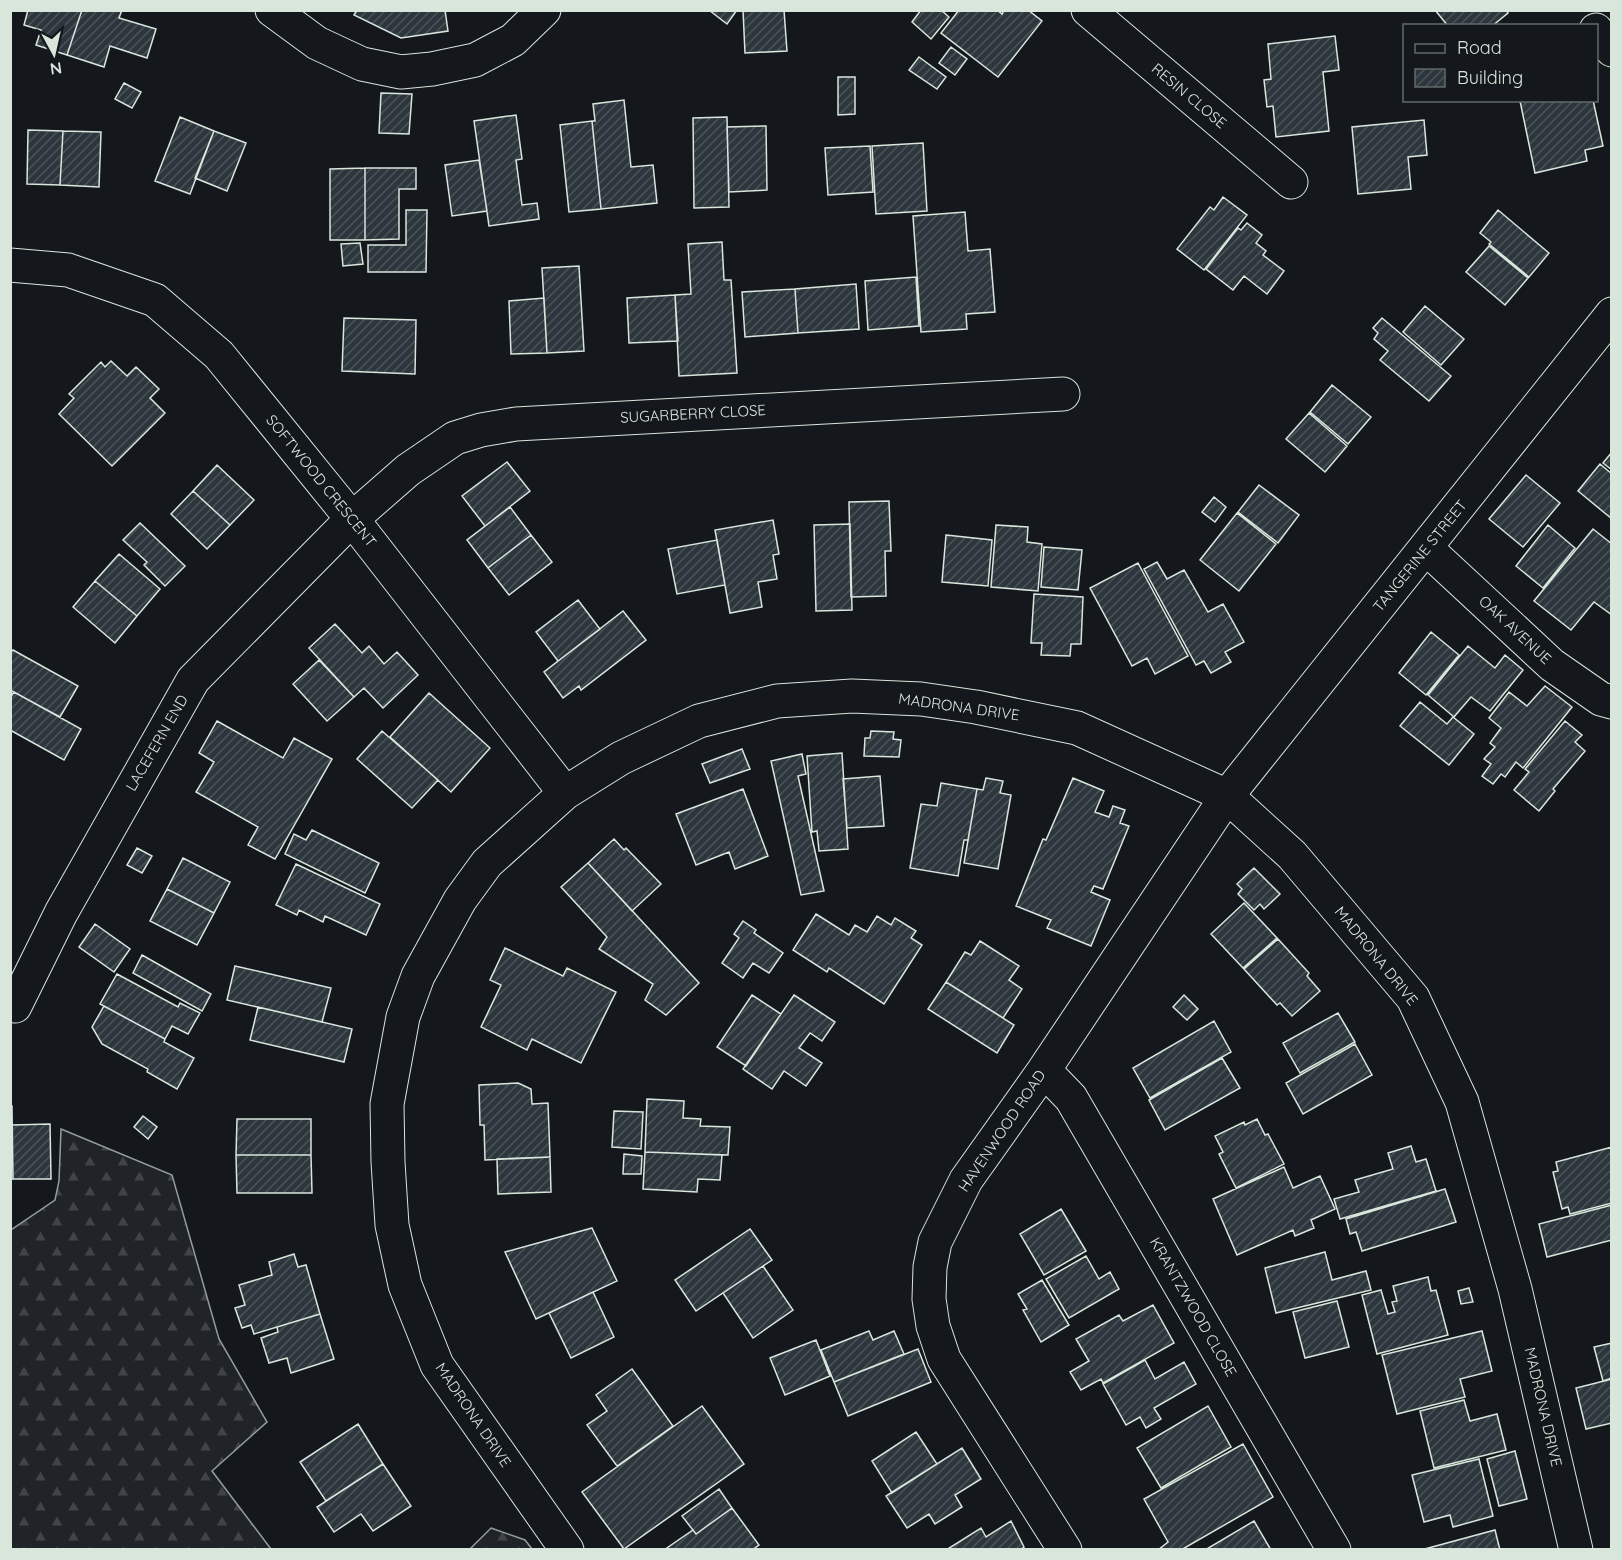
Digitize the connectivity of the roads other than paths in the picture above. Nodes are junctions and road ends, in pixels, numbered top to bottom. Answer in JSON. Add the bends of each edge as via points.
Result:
{"nodes":[{"id":1,"x":272,"y":10,"type":"edge"},
{"id":2,"x":544,"y":10,"type":"edge"},
{"id":3,"x":1088,"y":10,"type":"edge"},
{"id":4,"x":1582,"y":10,"type":"edge"},
{"id":5,"x":1592,"y":24,"type":"edge"},
{"id":6,"x":1598,"y":33,"type":"edge"},
{"id":7,"x":1611,"y":50,"type":"edge"},
{"id":8,"x":1291,"y":182,"type":"dead end"},
{"id":9,"x":10,"y":265,"type":"edge"},
{"id":10,"x":1611,"y":314,"type":"edge"},
{"id":11,"x":1063,"y":394,"type":"dead end"},
{"id":12,"x":352,"y":519,"type":"junction"},
{"id":13,"x":1426,"y":548,"type":"junction"},
{"id":14,"x":1611,"y":702,"type":"edge"},
{"id":15,"x":565,"y":793,"type":"junction"},
{"id":16,"x":1227,"y":796,"type":"junction"},
{"id":17,"x":15,"y":1006,"type":"dead end"},
{"id":18,"x":1044,"y":1070,"type":"junction"},
{"id":19,"x":567,"y":1550,"type":"edge"},
{"id":20,"x":1065,"y":1550,"type":"edge"},
{"id":21,"x":1334,"y":1550,"type":"edge"},
{"id":22,"x":1576,"y":1550,"type":"edge"}],
"edges":[{"from":1,"to":2,"type":"street","via":[[317,43],[362,64],[401,72],[475,60],[513,40]]},
{"from":3,"to":8,"type":"street","name":"RESIN CLOSE"},
{"from":4,"to":5,"type":"street"},
{"from":6,"to":7,"type":"street"},
{"from":9,"to":12,"type":"street","name":"SOFTWOOD CRESCENT","via":[[68,270],[155,300],[219,355]]},
{"from":10,"to":13,"type":"street","name":"TANGERINE STREET"},
{"from":11,"to":12,"type":"street","name":"SUGARBERRY CLOSE","via":[[507,425],[455,438],[408,470]]},
{"from":12,"to":15,"type":"street","name":"SOFTWOOD CRESCENT"},
{"from":12,"to":17,"type":"street","name":"LACEFERN END","via":[[193,680],[62,913]]},
{"from":13,"to":14,"type":"street","name":"OAK AVENUE","via":[[1552,665]]},
{"from":13,"to":16,"type":"street","name":"TANGERINE STREET"},
{"from":15,"to":16,"type":"street","name":"MADRONA DRIVE","via":[[621,758],[699,721],[777,701],[852,696],[932,700],[1077,728]]},
{"from":15,"to":19,"type":"street","name":"MADRONA DRIVE","via":[[487,863],[460,900],[418,976],[403,1017],[387,1104],[392,1225],[405,1285],[437,1365]]},
{"from":16,"to":18,"type":"street","name":"HAVENWOOD ROAD"},
{"from":16,"to":22,"type":"street","name":"MADRONA DRIVE","via":[[1292,855],[1413,998],[1462,1102],[1515,1289]]},
{"from":18,"to":20,"type":"street","name":"HAVENWOOD ROAD","via":[[966,1180],[934,1242],[929,1299],[944,1359]]},
{"from":18,"to":21,"type":"street","name":"KRANTZWOOD CLOSE","via":[[1071,1098]]}]}
